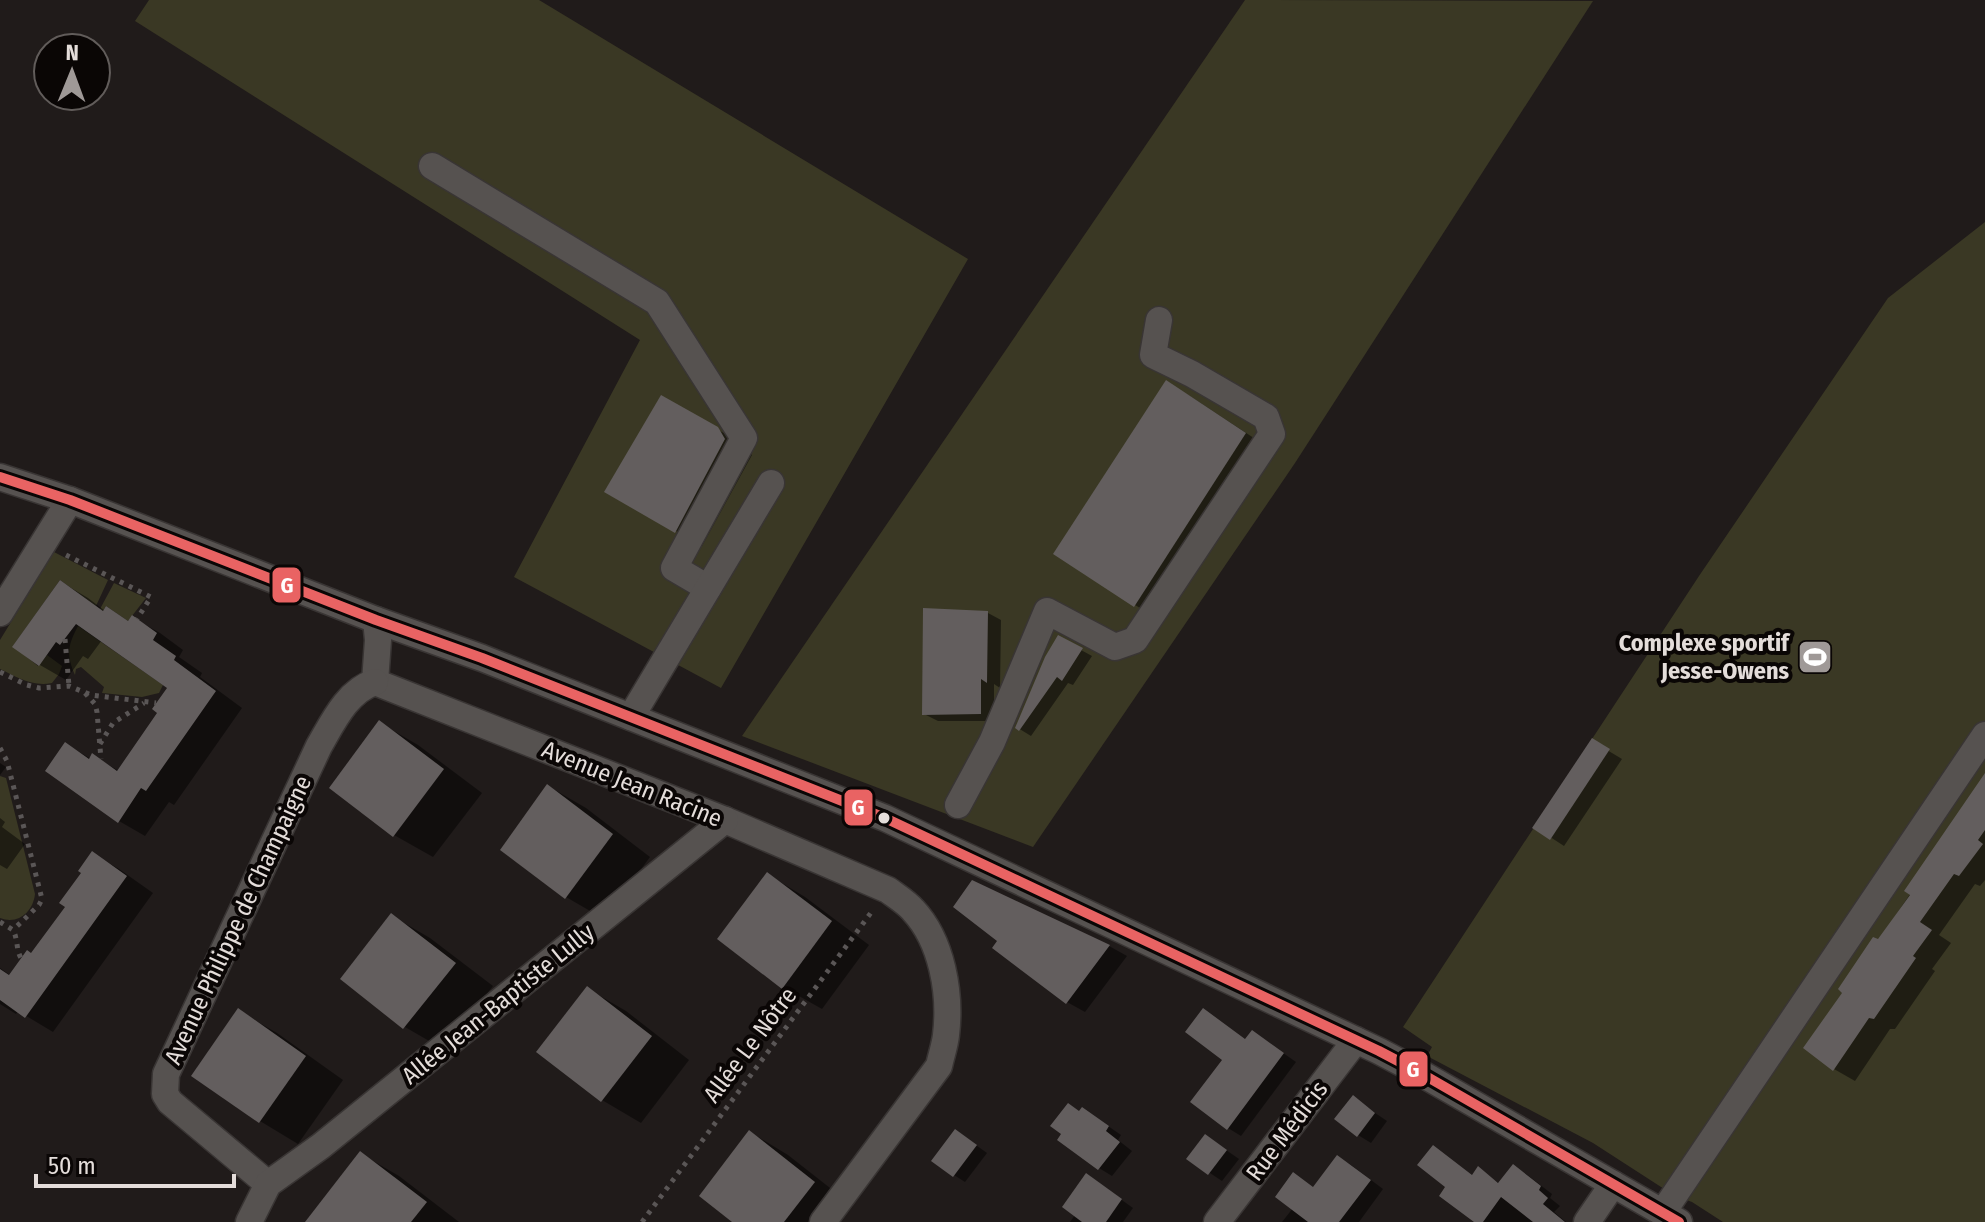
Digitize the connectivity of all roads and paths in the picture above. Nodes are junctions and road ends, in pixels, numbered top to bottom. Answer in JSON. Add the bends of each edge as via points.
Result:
{"nodes":[{"id":1,"x":432,"y":166,"type":"dead end"},
{"id":2,"x":1159,"y":320,"type":"dead end"},
{"id":3,"x":0,"y":477,"type":"edge"},
{"id":4,"x":771,"y":483,"type":"dead end"},
{"id":5,"x":70,"y":500,"type":"junction"},
{"id":6,"x":44,"y":543,"type":"junction"},
{"id":7,"x":708,"y":588,"type":"junction"},
{"id":8,"x":0,"y":613,"type":"edge"},
{"id":9,"x":137,"y":619,"type":"dead end"},
{"id":10,"x":376,"y":620,"type":"junction"},
{"id":11,"x":65,"y":639,"type":"dead end"},
{"id":12,"x":0,"y":672,"type":"edge"},
{"id":13,"x":375,"y":682,"type":"junction"},
{"id":14,"x":69,"y":686,"type":"junction"},
{"id":15,"x":85,"y":692,"type":"junction"},
{"id":16,"x":146,"y":702,"type":"junction"},
{"id":17,"x":156,"y":703,"type":"dead end"},
{"id":18,"x":631,"y":717,"type":"junction"},
{"id":19,"x":1985,"y":735,"type":"edge"},
{"id":20,"x":99,"y":745,"type":"junction"},
{"id":21,"x":0,"y":748,"type":"edge"},
{"id":22,"x":101,"y":759,"type":"dead end"},
{"id":23,"x":958,"y":805,"type":"dead end"},
{"id":24,"x":725,"y":820,"type":"junction"},
{"id":25,"x":888,"y":890,"type":"junction"},
{"id":26,"x":0,"y":922,"type":"edge"},
{"id":27,"x":13,"y":930,"type":"junction"},
{"id":28,"x":21,"y":958,"type":"dead end"},
{"id":29,"x":1356,"y":1040,"type":"junction"},
{"id":30,"x":268,"y":1184,"type":"junction"},
{"id":31,"x":1613,"y":1184,"type":"junction"},
{"id":32,"x":1671,"y":1217,"type":"edge"},
{"id":33,"x":249,"y":1222,"type":"edge"},
{"id":34,"x":642,"y":1222,"type":"edge"},
{"id":35,"x":823,"y":1222,"type":"edge"},
{"id":36,"x":1217,"y":1222,"type":"edge"},
{"id":37,"x":1587,"y":1222,"type":"edge"}],
"edges":[{"from":1,"to":7,"type":"street","via":[[657,302],[744,438],[674,568]]},
{"from":2,"to":23,"type":"street","via":[[1153,355],[1266,417],[1272,434],[1135,640],[1115,647],[1047,611],[992,742]]},
{"from":3,"to":5,"type":"street"},
{"from":4,"to":7,"type":"street"},
{"from":5,"to":6,"type":"street"},
{"from":5,"to":10,"type":"street"},
{"from":6,"to":8,"type":"street"},
{"from":6,"to":9,"type":"path","via":[[151,597]]},
{"from":7,"to":18,"type":"street"},
{"from":10,"to":13,"type":"street"},
{"from":10,"to":18,"type":"street"},
{"from":11,"to":14,"type":"path"},
{"from":12,"to":14,"type":"path","via":[[39,688]]},
{"from":13,"to":24,"type":"street","name":"Avenue Jean Racine"},
{"from":13,"to":30,"type":"street","name":"Avenue Philippe de Champaigne","via":[[355,693],[319,746],[166,1074],[170,1102]]},
{"from":14,"to":15,"type":"path"},
{"from":15,"to":16,"type":"path"},
{"from":15,"to":20,"type":"path","via":[[95,704]]},
{"from":16,"to":17,"type":"path"},
{"from":16,"to":20,"type":"path","via":[[113,723]]},
{"from":18,"to":29,"type":"street","via":[[885,818]]},
{"from":19,"to":32,"type":"street"},
{"from":20,"to":22,"type":"path"},
{"from":21,"to":27,"type":"path","via":[[42,899]]},
{"from":24,"to":25,"type":"street","name":"Avenue Jean Racine"},
{"from":24,"to":30,"type":"street","name":"Allée Jean-Baptiste Lully"},
{"from":25,"to":34,"type":"path","name":"Allée Le Nôtre"},
{"from":25,"to":35,"type":"street","name":"Avenue Jean Racine","via":[[928,929],[948,1002],[946,1037],[939,1066]]},
{"from":26,"to":27,"type":"path"},
{"from":27,"to":28,"type":"path"},
{"from":29,"to":31,"type":"street"},
{"from":29,"to":36,"type":"street","name":"Rue Médicis"},
{"from":30,"to":33,"type":"street"},
{"from":31,"to":32,"type":"street"},
{"from":31,"to":37,"type":"street"}]}
